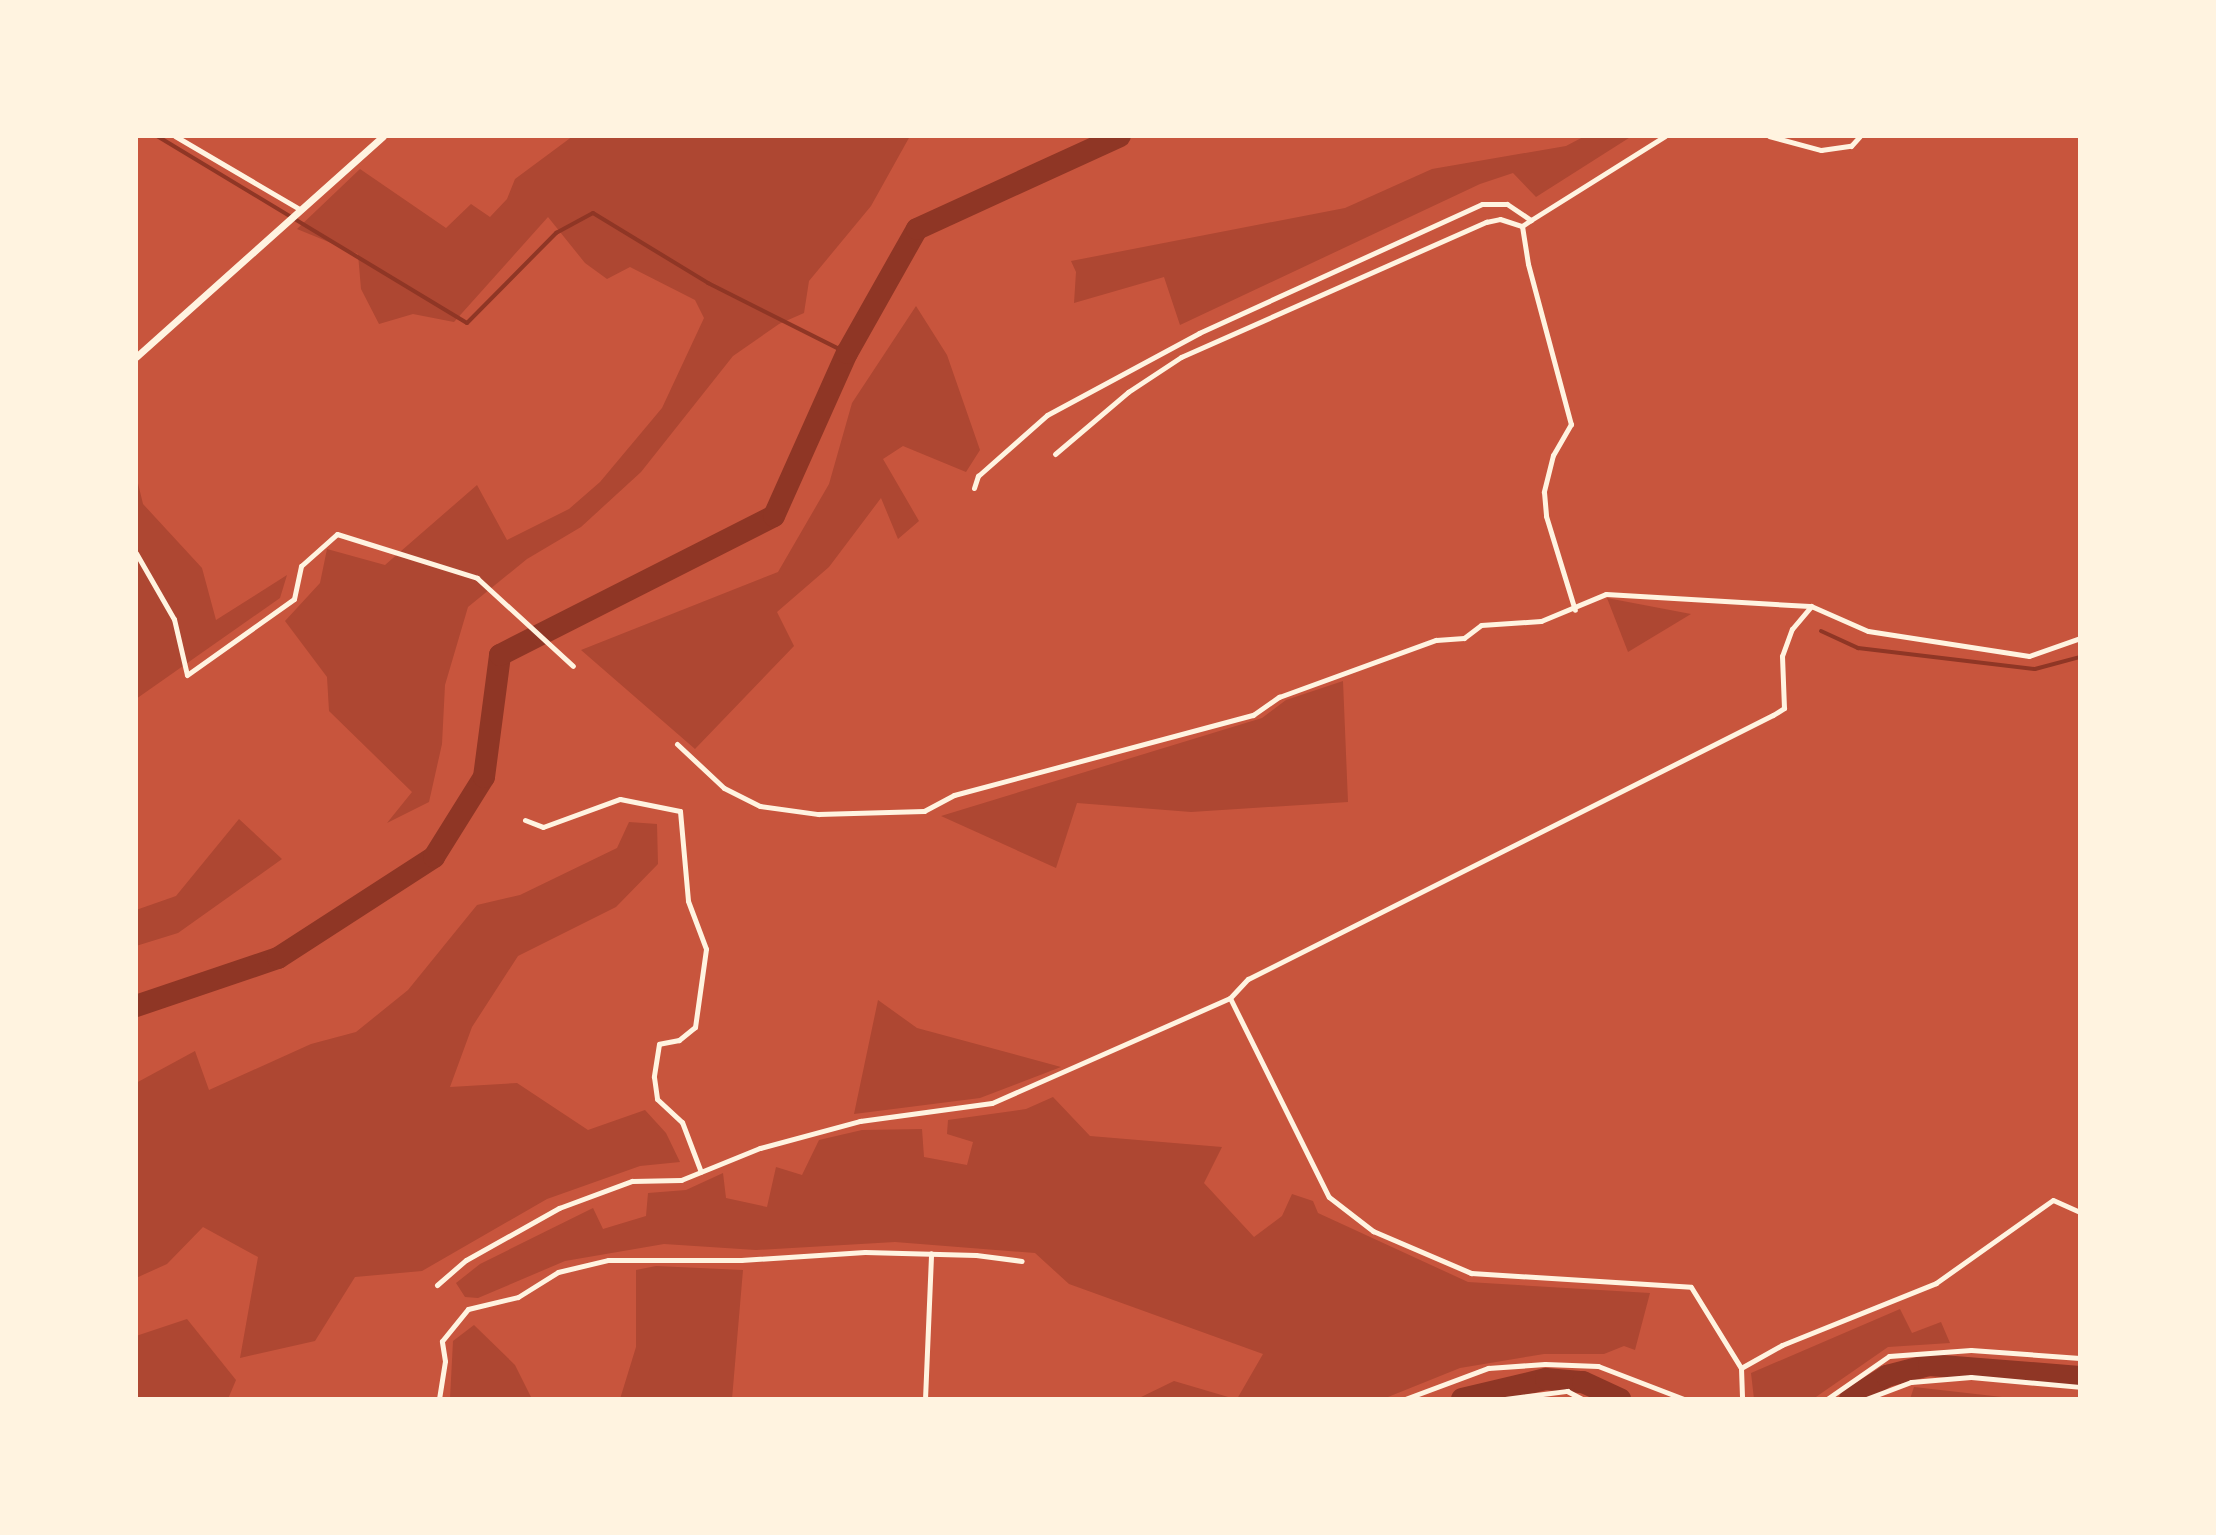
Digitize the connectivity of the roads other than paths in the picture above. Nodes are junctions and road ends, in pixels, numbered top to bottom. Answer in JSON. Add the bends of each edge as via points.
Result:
{"nodes":[{"id":1,"x":175,"y":136,"type":"edge"},
{"id":2,"x":383,"y":136,"type":"edge"},
{"id":3,"x":1665,"y":136,"type":"edge"},
{"id":4,"x":1769,"y":136,"type":"edge"},
{"id":5,"x":1860,"y":136,"type":"edge"},
{"id":6,"x":301,"y":210,"type":"junction"},
{"id":7,"x":1531,"y":220,"type":"junction"},
{"id":8,"x":1522,"y":226,"type":"junction"},
{"id":9,"x":136,"y":357,"type":"edge"},
{"id":10,"x":1055,"y":454,"type":"dead end"},
{"id":11,"x":974,"y":488,"type":"dead end"},
{"id":12,"x":136,"y":553,"type":"edge"},
{"id":13,"x":1811,"y":606,"type":"junction"},
{"id":14,"x":1575,"y":610,"type":"junction"},
{"id":15,"x":2080,"y":638,"type":"edge"},
{"id":16,"x":573,"y":666,"type":"dead end"},
{"id":17,"x":677,"y":744,"type":"dead end"},
{"id":18,"x":525,"y":820,"type":"dead end"},
{"id":19,"x":1230,"y":998,"type":"junction"},
{"id":20,"x":701,"y":1172,"type":"junction"},
{"id":21,"x":2080,"y":1212,"type":"edge"},
{"id":22,"x":931,"y":1253,"type":"junction"},
{"id":23,"x":1022,"y":1261,"type":"dead end"},
{"id":24,"x":437,"y":1285,"type":"dead end"},
{"id":25,"x":2080,"y":1358,"type":"edge"},
{"id":26,"x":1741,"y":1368,"type":"junction"},
{"id":27,"x":2080,"y":1387,"type":"edge"},
{"id":28,"x":439,"y":1399,"type":"edge"},
{"id":29,"x":925,"y":1399,"type":"edge"},
{"id":30,"x":1405,"y":1399,"type":"edge"},
{"id":31,"x":1505,"y":1399,"type":"edge"},
{"id":32,"x":1582,"y":1399,"type":"edge"},
{"id":33,"x":1684,"y":1399,"type":"edge"},
{"id":34,"x":1742,"y":1399,"type":"edge"},
{"id":35,"x":1827,"y":1399,"type":"edge"},
{"id":36,"x":1866,"y":1399,"type":"edge"}],
"edges":[{"from":1,"to":6,"type":"street"},
{"from":2,"to":6,"type":"main road"},
{"from":3,"to":7,"type":"street"},
{"from":4,"to":5,"type":"street","via":[[1821,150],[1851,146]]},
{"from":6,"to":9,"type":"main road"},
{"from":7,"to":8,"type":"street"},
{"from":7,"to":11,"type":"street","via":[[1507,204],[1482,204],[1199,333],[1047,415],[978,476]]},
{"from":8,"to":10,"type":"street","via":[[1500,219],[1486,222],[1181,357],[1128,392]]},
{"from":8,"to":14,"type":"street","via":[[1570,409],[1571,424],[1553,455],[1544,492],[1546,516]]},
{"from":12,"to":16,"type":"street","via":[[174,619],[187,675],[294,599],[301,566],[337,534],[477,578]]},
{"from":13,"to":14,"type":"street","via":[[1606,594]]},
{"from":13,"to":15,"type":"street","via":[[1868,631],[2029,656]]},
{"from":13,"to":19,"type":"street","via":[[1792,629],[1782,656],[1784,708],[1248,979]]},
{"from":14,"to":17,"type":"street","via":[[1541,621],[1481,625],[1464,638],[1436,640],[1279,697],[1253,715],[954,795],[924,811],[818,814],[760,806],[724,788]]},
{"from":18,"to":20,"type":"street","via":[[543,827],[620,799],[680,811],[688,901],[706,949],[695,1027],[679,1040],[659,1044],[654,1077],[657,1099],[682,1122]]},
{"from":19,"to":20,"type":"street","via":[[992,1103],[860,1121],[760,1148]]},
{"from":19,"to":26,"type":"street","via":[[1329,1197],[1373,1231],[1471,1273],[1691,1287]]},
{"from":20,"to":24,"type":"street","via":[[681,1180],[632,1181],[559,1208],[466,1260]]},
{"from":21,"to":26,"type":"street","via":[[2053,1200],[1936,1283],[1782,1345]]},
{"from":22,"to":23,"type":"street"},
{"from":22,"to":28,"type":"street","via":[[741,1260],[661,1257],[608,1260],[558,1272],[518,1297],[468,1309],[454,1320],[442,1341],[445,1361]]},
{"from":22,"to":29,"type":"street"},
{"from":25,"to":35,"type":"street","via":[[1971,1350],[1889,1356]]},
{"from":26,"to":34,"type":"street"},
{"from":27,"to":36,"type":"street","via":[[1971,1377],[1911,1382]]},
{"from":30,"to":33,"type":"street","via":[[1488,1368],[1545,1364],[1598,1366]]},
{"from":31,"to":32,"type":"street","via":[[1567,1391]]}]}
